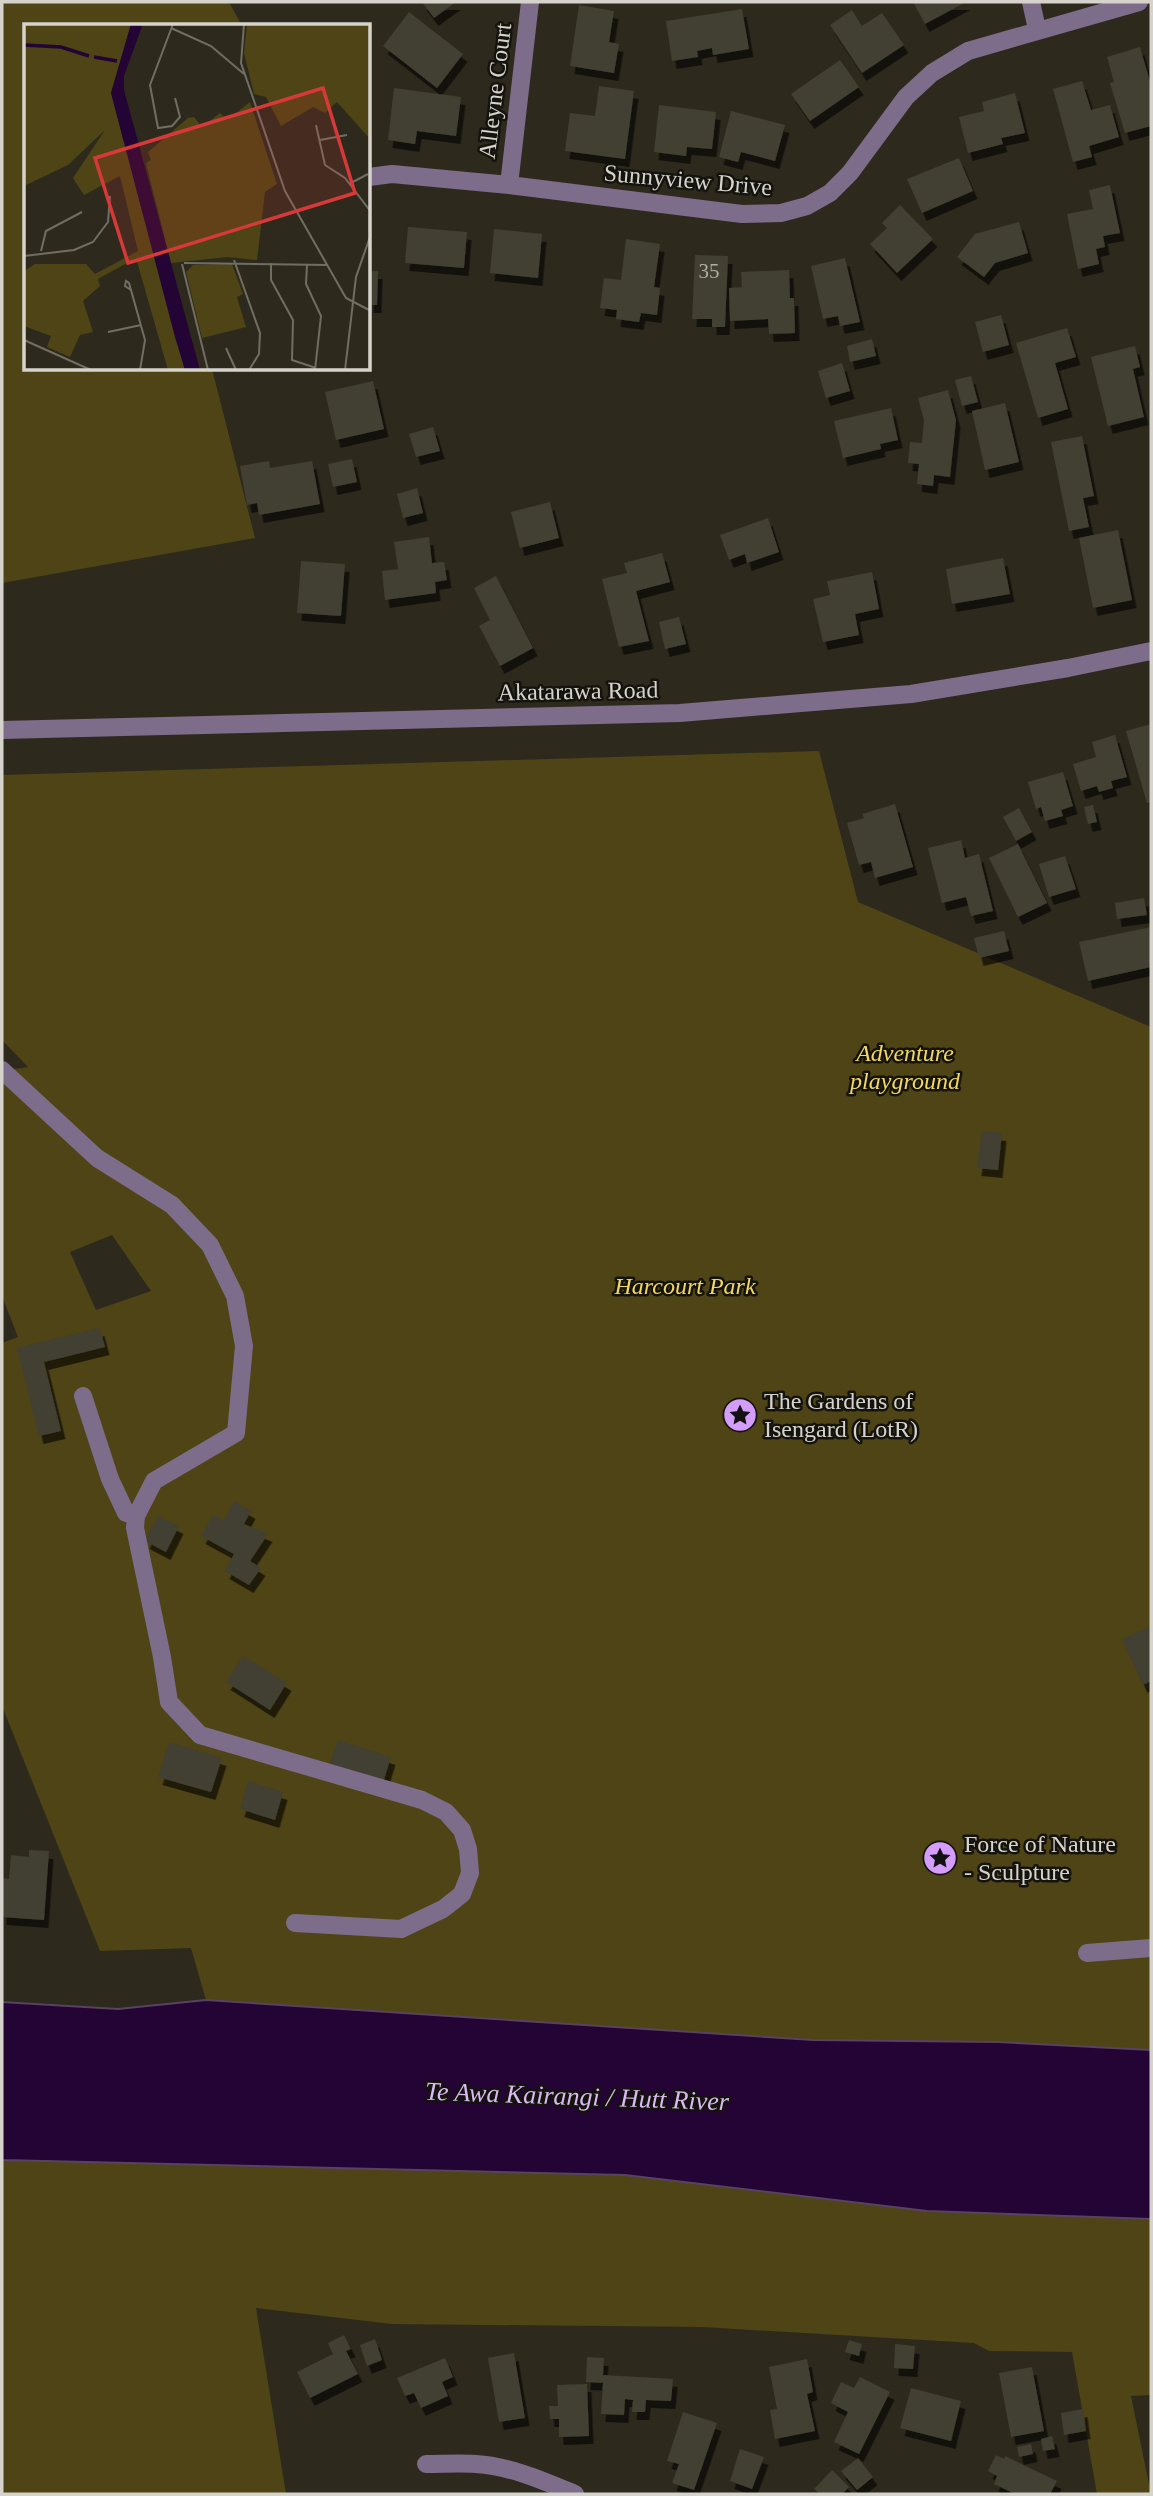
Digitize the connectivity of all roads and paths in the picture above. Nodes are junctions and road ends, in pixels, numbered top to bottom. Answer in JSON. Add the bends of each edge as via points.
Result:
{"nodes":[{"id":1,"x":530,"y":2,"type":"edge"},
{"id":2,"x":1031,"y":2,"type":"edge"},
{"id":3,"x":1139,"y":2,"type":"edge"},
{"id":4,"x":1037,"y":29,"type":"junction"},
{"id":5,"x":371,"y":177,"type":"edge"},
{"id":6,"x":509,"y":185,"type":"junction"},
{"id":7,"x":1151,"y":651,"type":"edge"},
{"id":8,"x":2,"y":730,"type":"edge"},
{"id":9,"x":2,"y":1070,"type":"edge"},
{"id":10,"x":83,"y":1396,"type":"dead end"},
{"id":11,"x":136,"y":1516,"type":"junction"},
{"id":12,"x":295,"y":1923,"type":"dead end"},
{"id":13,"x":1151,"y":1948,"type":"edge"},
{"id":14,"x":1087,"y":1953,"type":"dead end"},
{"id":15,"x":426,"y":2464,"type":"dead end"},
{"id":16,"x":575,"y":2494,"type":"edge"}],
"edges":[{"from":1,"to":6,"type":"street","name":"Alleyne Court"},
{"from":2,"to":4,"type":"street"},
{"from":3,"to":4,"type":"street","name":"Sunnyview Drive"},
{"from":4,"to":6,"type":"street","name":"Sunnyview Drive","via":[[968,51],[932,73],[906,97],[850,173],[830,193],[807,206],[781,213],[742,214]]},
{"from":5,"to":6,"type":"street","name":"Sunnyview Drive","via":[[393,174]]},
{"from":7,"to":8,"type":"street","name":"Akatarawa Road","via":[[911,694],[680,713]]},
{"from":9,"to":11,"type":"street","via":[[97,1158],[172,1206],[210,1245],[234,1296],[244,1346],[236,1433],[154,1481]]},
{"from":10,"to":11,"type":"street","via":[[110,1479],[126,1513]]},
{"from":11,"to":12,"type":"street","via":[[169,1702],[200,1735],[422,1800],[446,1812],[462,1830],[470,1873],[462,1894],[443,1909],[401,1929]]},
{"from":13,"to":14,"type":"street"},
{"from":15,"to":16,"type":"street","via":[[506,2469]]}]}
